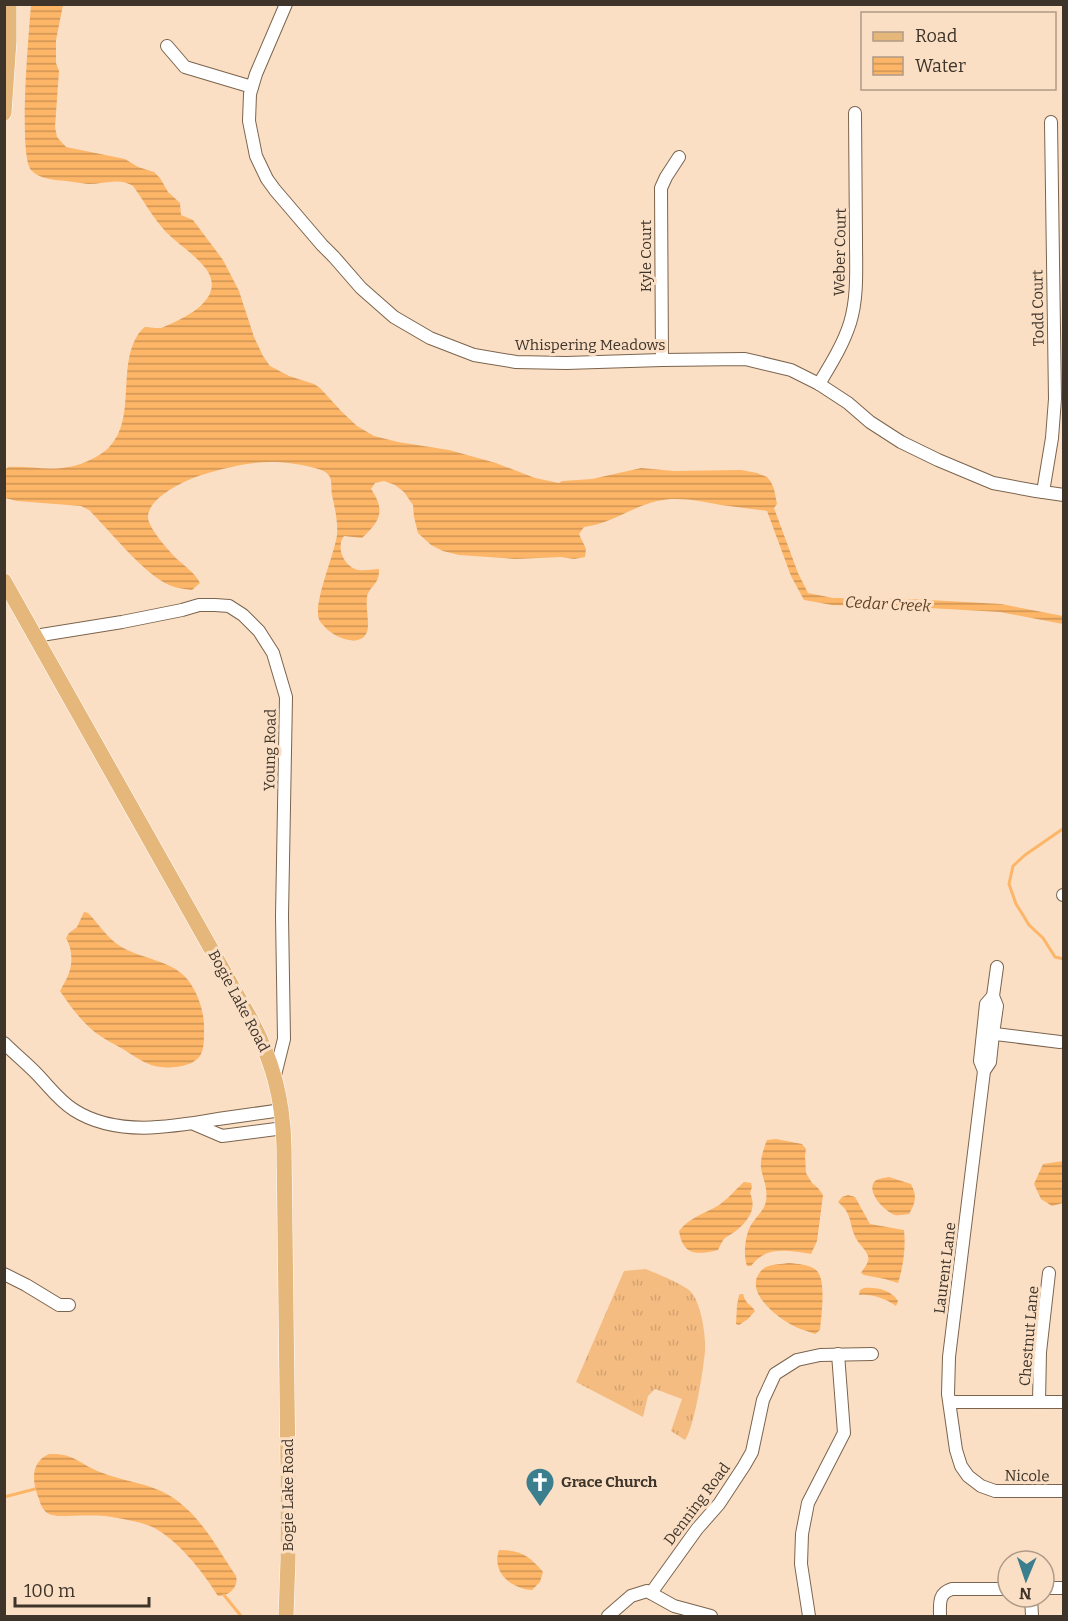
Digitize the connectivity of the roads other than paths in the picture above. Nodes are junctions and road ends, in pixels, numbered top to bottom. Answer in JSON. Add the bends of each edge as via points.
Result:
{"nodes":[{"id":1,"x":9,"y":4,"type":"edge"},
{"id":2,"x":286,"y":4,"type":"edge"},
{"id":3,"x":167,"y":46,"type":"dead end"},
{"id":4,"x":252,"y":87,"type":"junction"},
{"id":5,"x":4,"y":112,"type":"edge"},
{"id":6,"x":855,"y":113,"type":"dead end"},
{"id":7,"x":1051,"y":122,"type":"dead end"},
{"id":8,"x":679,"y":158,"type":"dead end"},
{"id":9,"x":662,"y":360,"type":"junction"},
{"id":10,"x":819,"y":384,"type":"junction"},
{"id":11,"x":1043,"y":492,"type":"junction"},
{"id":12,"x":1064,"y":495,"type":"edge"},
{"id":13,"x":4,"y":581,"type":"edge"},
{"id":14,"x":34,"y":636,"type":"junction"},
{"id":15,"x":997,"y":968,"type":"dead end"},
{"id":16,"x":988,"y":1033,"type":"junction"},
{"id":17,"x":1060,"y":1042,"type":"dead end"},
{"id":18,"x":4,"y":1043,"type":"edge"},
{"id":19,"x":275,"y":1075,"type":"junction"},
{"id":20,"x":282,"y":1110,"type":"junction"},
{"id":21,"x":194,"y":1124,"type":"junction"},
{"id":22,"x":284,"y":1128,"type":"junction"},
{"id":23,"x":1049,"y":1273,"type":"dead end"},
{"id":24,"x":4,"y":1274,"type":"edge"},
{"id":25,"x":69,"y":1305,"type":"dead end"},
{"id":26,"x":838,"y":1354,"type":"junction"},
{"id":27,"x":872,"y":1354,"type":"dead end"},
{"id":28,"x":950,"y":1402,"type":"junction"},
{"id":29,"x":1039,"y":1402,"type":"junction"},
{"id":30,"x":1064,"y":1402,"type":"edge"},
{"id":31,"x":962,"y":1468,"type":"joint"},
{"id":32,"x":1064,"y":1491,"type":"edge"},
{"id":33,"x":996,"y":1589,"type":"edge"},
{"id":34,"x":651,"y":1593,"type":"junction"},
{"id":35,"x":286,"y":1617,"type":"edge"},
{"id":36,"x":608,"y":1617,"type":"edge"},
{"id":37,"x":711,"y":1617,"type":"edge"},
{"id":38,"x":809,"y":1617,"type":"edge"},
{"id":39,"x":940,"y":1617,"type":"edge"}],
"edges":[{"from":1,"to":5,"type":"main road"},
{"from":2,"to":4,"type":"street","name":"Whispering Meadows"},
{"from":3,"to":4,"type":"street","via":[[185,67]]},
{"from":4,"to":9,"type":"street","name":"Whispering Meadows","via":[[249,121],[256,156],[267,179],[322,246],[394,317],[430,338],[474,355],[516,362]]},
{"from":6,"to":10,"type":"street","name":"Weber Court","via":[[855,295],[844,339]]},
{"from":7,"to":11,"type":"street","name":"Todd Court","via":[[1056,399]]},
{"from":8,"to":9,"type":"street","name":"Kyle Court","via":[[662,188]]},
{"from":9,"to":10,"type":"street","name":"Whispering Meadows","via":[[745,359],[791,370]]},
{"from":10,"to":11,"type":"street","name":"Whispering Meadows","via":[[901,442],[938,460],[993,483]]},
{"from":11,"to":12,"type":"street","name":"Whispering Meadows"},
{"from":13,"to":14,"type":"main road","name":"Bogie Lake Road"},
{"from":14,"to":19,"type":"main road","name":"Bogie Lake Road","via":[[246,1011]]},
{"from":14,"to":19,"type":"street","name":"Young Road","via":[[215,605],[229,606],[243,615],[273,653],[286,698],[284,1039]]},
{"from":15,"to":16,"type":"street","name":"Laurent Lane","via":[[993,996],[986,1004]]},
{"from":16,"to":17,"type":"street"},
{"from":16,"to":28,"type":"street","name":"Laurent Lane","via":[[980,1061],[984,1071],[949,1357]]},
{"from":18,"to":21,"type":"street","via":[[63,1102],[89,1118],[126,1126]]},
{"from":19,"to":20,"type":"main road","name":"Bogie Lake Road"},
{"from":20,"to":21,"type":"street"},
{"from":20,"to":22,"type":"main road","name":"Bogie Lake Road"},
{"from":21,"to":22,"type":"street","via":[[222,1136]]},
{"from":22,"to":35,"type":"main road","name":"Bogie Lake Road"},
{"from":23,"to":29,"type":"street","name":"Chestnut Lane","via":[[1039,1357]]},
{"from":24,"to":25,"type":"street","via":[[59,1305]]},
{"from":26,"to":27,"type":"street","name":"Denning Road"},
{"from":26,"to":34,"type":"street","name":"Denning Road","via":[[797,1360],[775,1374],[763,1400],[752,1452],[719,1504]]},
{"from":26,"to":38,"type":"street","via":[[844,1433],[808,1503],[802,1534],[801,1564]]},
{"from":28,"to":29,"type":"street"},
{"from":28,"to":31,"type":"street","name":"Laurent Lane"},
{"from":29,"to":30,"type":"street"},
{"from":31,"to":32,"type":"street","name":"Nicole","via":[[981,1486],[995,1491]]},
{"from":33,"to":39,"type":"street","via":[[948,1590],[940,1599]]},
{"from":34,"to":36,"type":"street","via":[[631,1596]]},
{"from":34,"to":37,"type":"street","via":[[674,1606]]}]}
